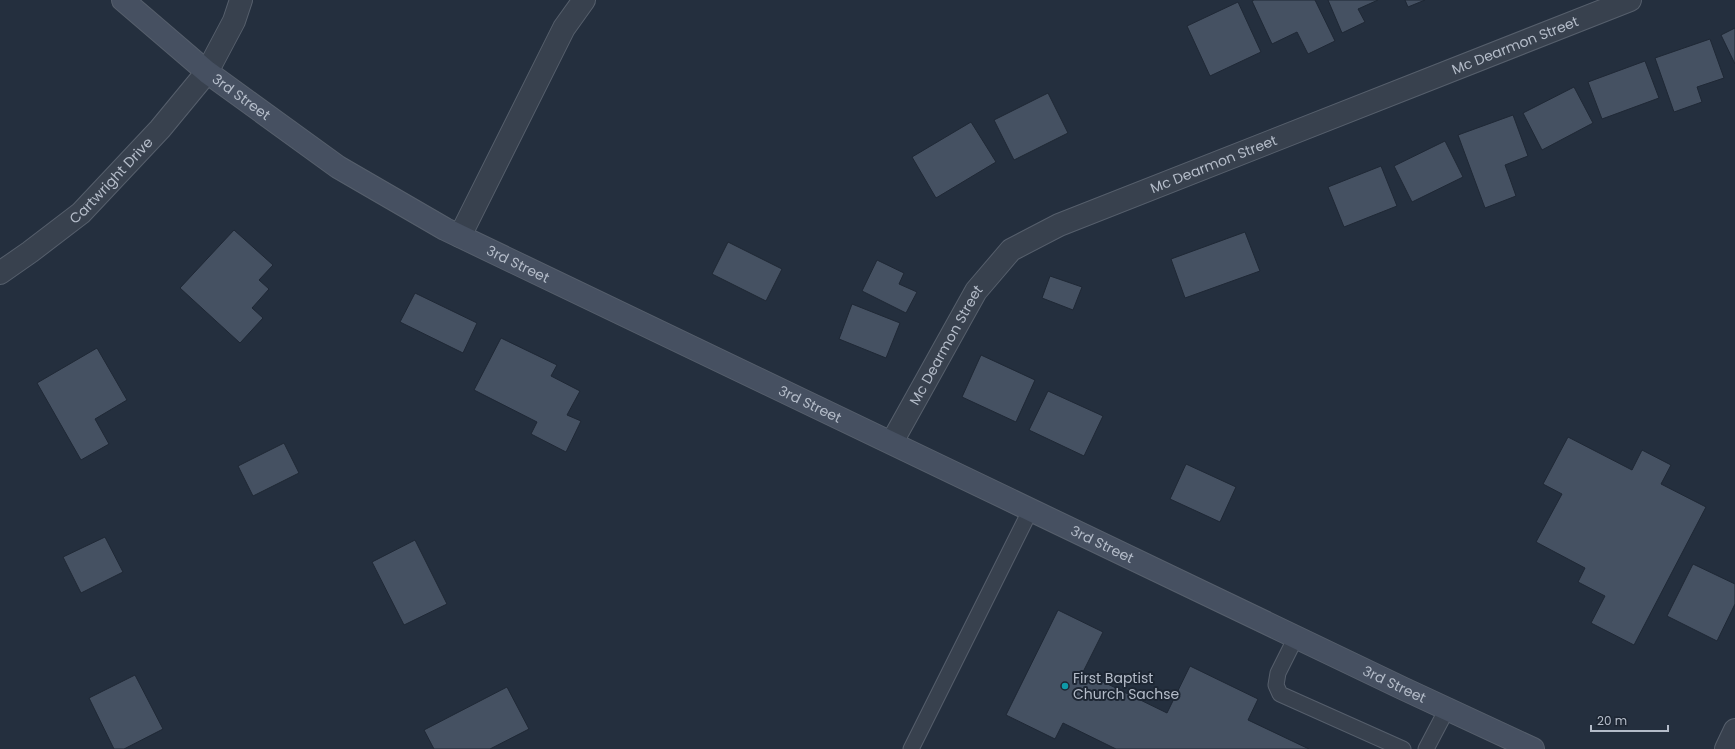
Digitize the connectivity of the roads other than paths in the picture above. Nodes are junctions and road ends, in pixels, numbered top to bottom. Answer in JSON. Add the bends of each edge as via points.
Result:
{"nodes":[{"id":1,"x":123,"y":0,"type":"edge"},
{"id":2,"x":241,"y":0,"type":"edge"},
{"id":3,"x":584,"y":0,"type":"edge"},
{"id":4,"x":1630,"y":0,"type":"edge"},
{"id":5,"x":207,"y":72,"type":"junction"},
{"id":6,"x":460,"y":236,"type":"junction"},
{"id":7,"x":0,"y":273,"type":"edge"},
{"id":8,"x":892,"y":442,"type":"junction"},
{"id":9,"x":1031,"y":509,"type":"junction"},
{"id":10,"x":1296,"y":637,"type":"junction"},
{"id":11,"x":1447,"y":709,"type":"junction"},
{"id":12,"x":1735,"y":730,"type":"edge"},
{"id":13,"x":911,"y":749,"type":"edge"},
{"id":14,"x":1403,"y":749,"type":"edge"},
{"id":15,"x":1426,"y":749,"type":"edge"},
{"id":16,"x":1533,"y":749,"type":"edge"},
{"id":17,"x":1726,"y":749,"type":"edge"}],
"edges":[{"from":1,"to":5,"type":"street","name":"3rd Street"},
{"from":2,"to":5,"type":"street","name":"Cartwright Drive","via":[[234,21]]},
{"from":3,"to":6,"type":"street","via":[[564,28]]},
{"from":4,"to":8,"type":"street","name":"Mc Dearmon Street","via":[[1059,225],[1011,250],[976,291]]},
{"from":5,"to":6,"type":"street","name":"3rd Street","via":[[338,166]]},
{"from":5,"to":7,"type":"street","name":"Cartwright Drive","via":[[160,129],[81,213]]},
{"from":6,"to":8,"type":"street","name":"3rd Street"},
{"from":8,"to":9,"type":"street","name":"3rd Street"},
{"from":9,"to":10,"type":"street","name":"3rd Street"},
{"from":9,"to":13,"type":"lane"},
{"from":10,"to":11,"type":"street","name":"3rd Street"},
{"from":10,"to":14,"type":"lane","via":[[1278,673],[1276,685],[1280,694]]},
{"from":11,"to":15,"type":"lane"},
{"from":11,"to":16,"type":"street","name":"3rd Street"},
{"from":12,"to":17,"type":"street"}]}
